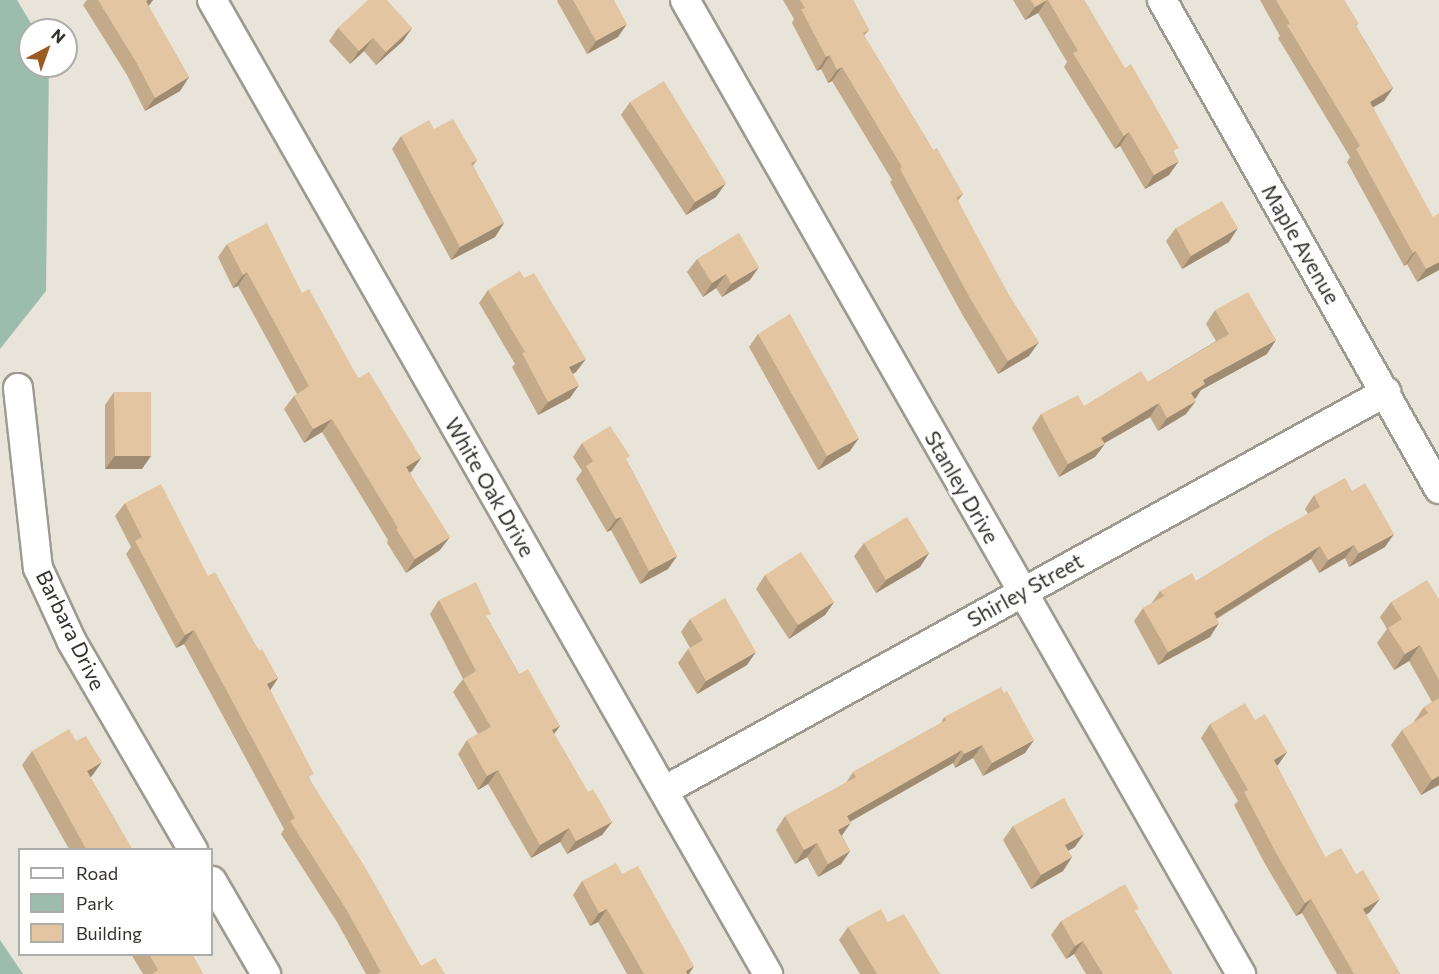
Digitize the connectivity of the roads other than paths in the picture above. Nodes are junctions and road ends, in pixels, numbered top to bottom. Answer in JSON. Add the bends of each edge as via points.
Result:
{"nodes":[{"id":1,"x":685,"y":0,"type":"edge"},
{"id":2,"x":1162,"y":0,"type":"edge"},
{"id":3,"x":221,"y":4,"type":"edge"},
{"id":4,"x":18,"y":388,"type":"dead end"},
{"id":5,"x":1386,"y":392,"type":"junction"},
{"id":6,"x":1439,"y":489,"type":"edge"},
{"id":7,"x":1021,"y":592,"type":"junction"},
{"id":8,"x":665,"y":790,"type":"junction"},
{"id":9,"x":192,"y":848,"type":"edge"},
{"id":10,"x":213,"y":883,"type":"edge"},
{"id":11,"x":266,"y":974,"type":"edge"},
{"id":12,"x":768,"y":974,"type":"edge"},
{"id":13,"x":1241,"y":974,"type":"edge"}],
"edges":[{"from":1,"to":7,"type":"street","name":"Stanley Drive"},
{"from":2,"to":5,"type":"street","name":"Maple Avenue"},
{"from":3,"to":8,"type":"street","name":"White Oak Drive"},
{"from":4,"to":9,"type":"street","name":"Barbara Drive","via":[[38,568],[72,642]]},
{"from":5,"to":6,"type":"street","name":"Maple Avenue"},
{"from":5,"to":7,"type":"street","name":"Shirley Street"},
{"from":7,"to":8,"type":"street","name":"Shirley Street"},
{"from":7,"to":13,"type":"street","name":"Stanley Drive"},
{"from":8,"to":12,"type":"street","name":"White Oak Drive"},
{"from":10,"to":11,"type":"street"}]}
